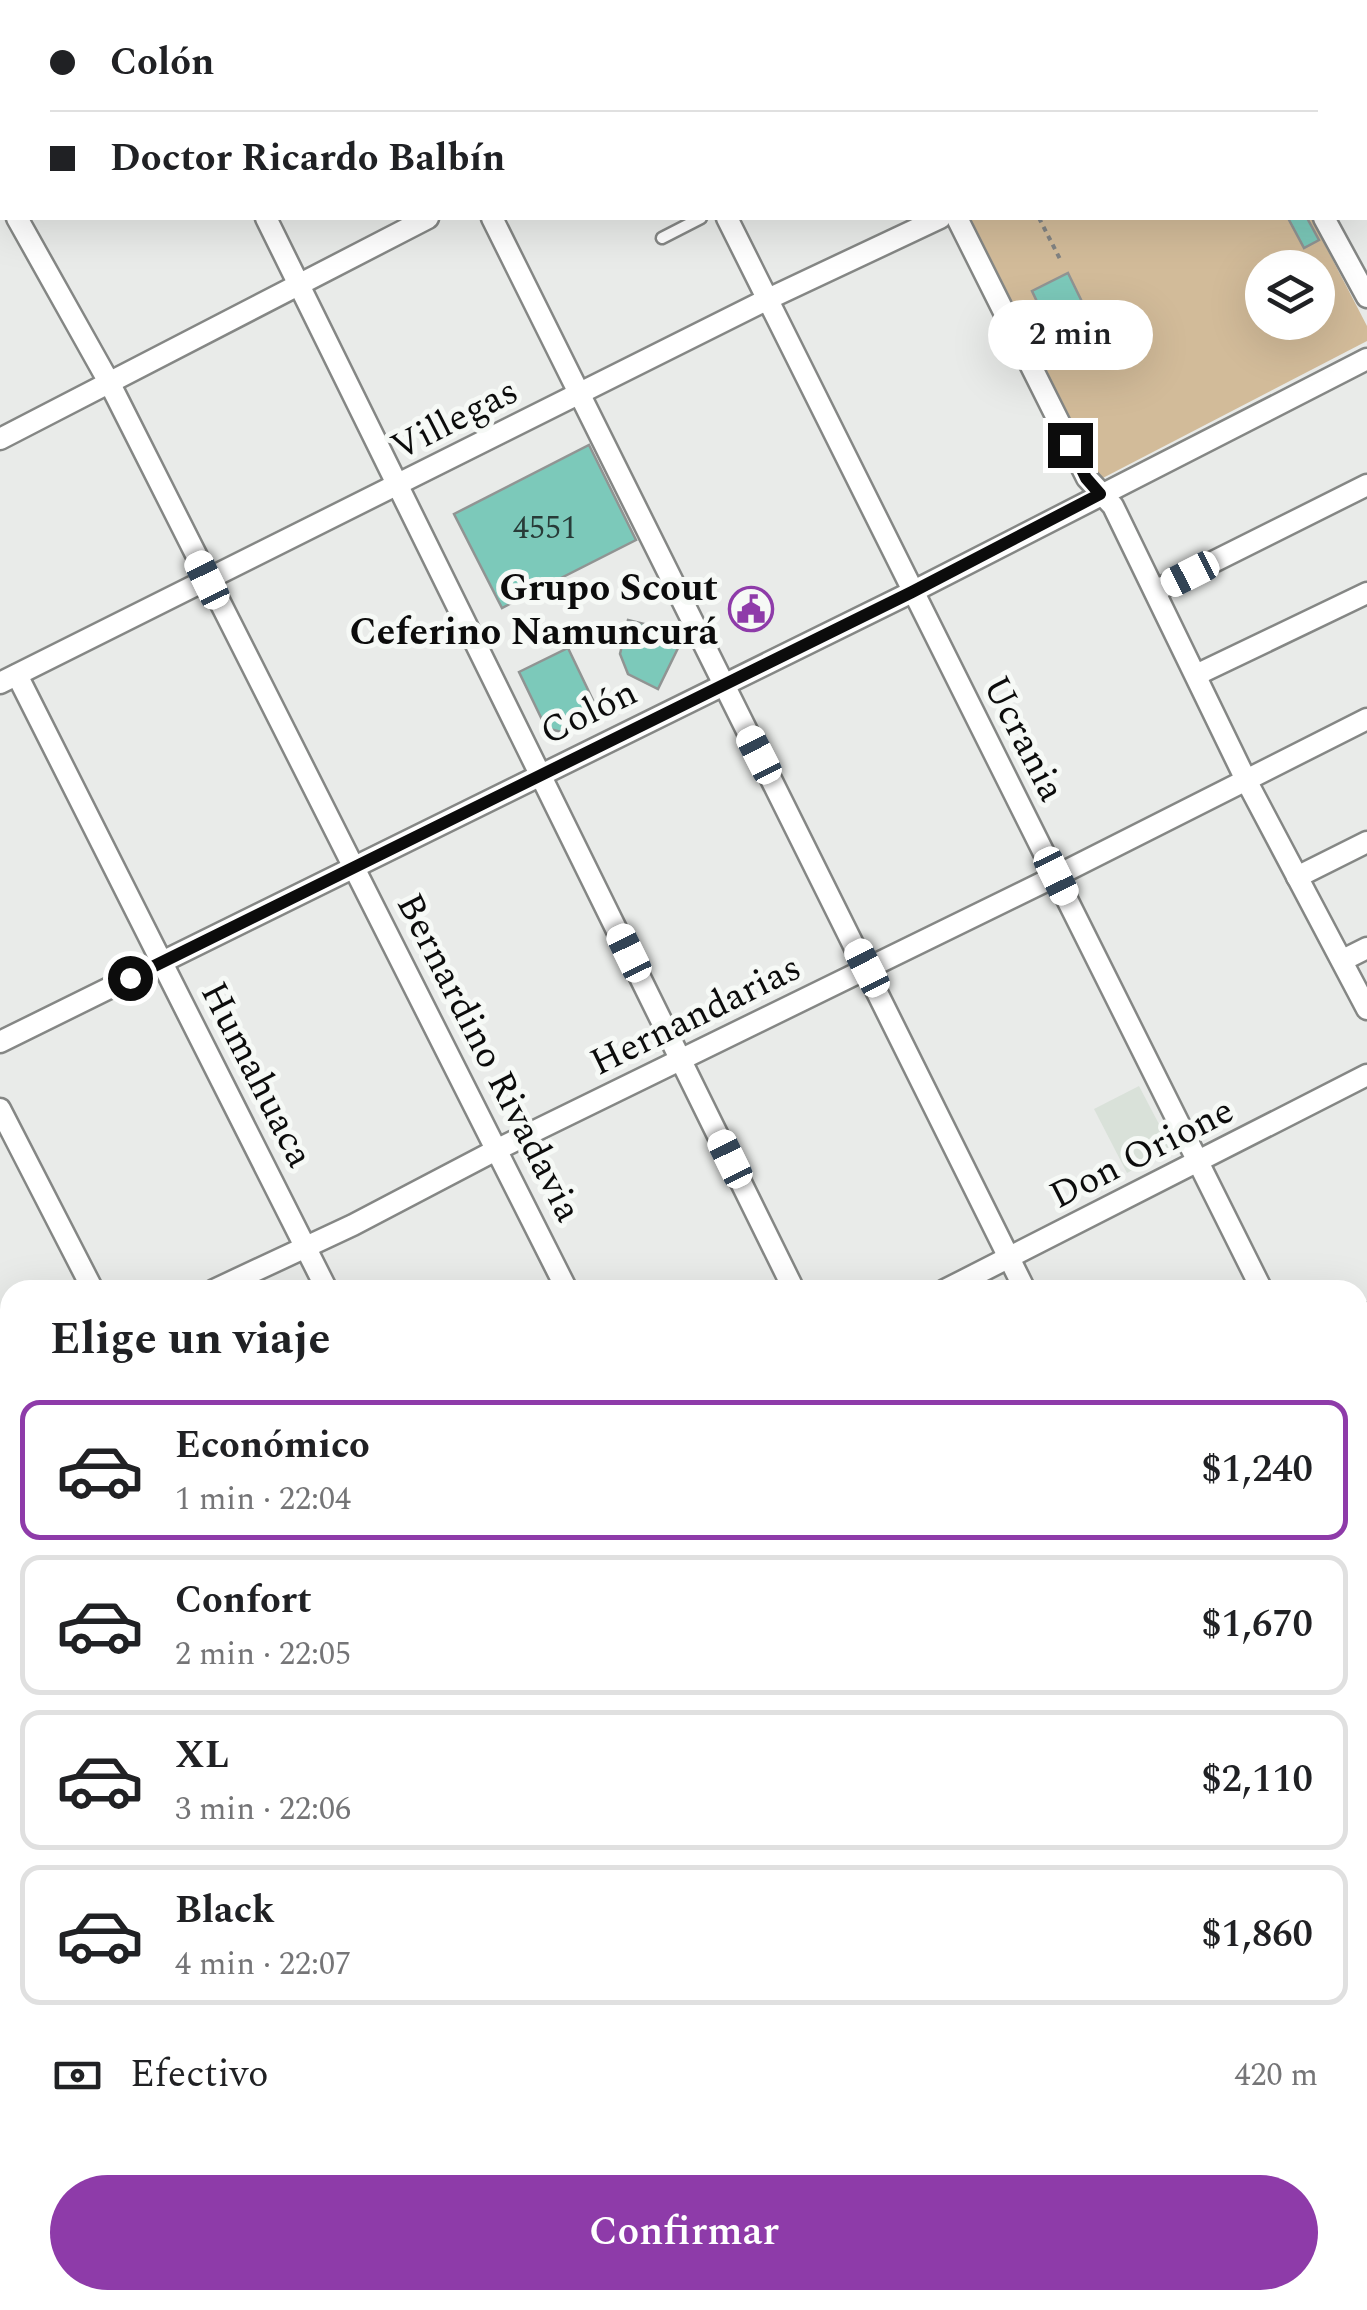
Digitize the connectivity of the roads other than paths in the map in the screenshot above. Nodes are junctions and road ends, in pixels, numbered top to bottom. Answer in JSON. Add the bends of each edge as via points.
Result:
{"nodes":[{"id":1,"x":18,"y":220,"type":"edge"},
{"id":2,"x":267,"y":220,"type":"edge"},
{"id":3,"x":424,"y":220,"type":"edge"},
{"id":4,"x":493,"y":220,"type":"edge"},
{"id":5,"x":697,"y":220,"type":"edge"},
{"id":6,"x":727,"y":220,"type":"edge"},
{"id":7,"x":936,"y":220,"type":"edge"},
{"id":8,"x":957,"y":220,"type":"edge"},
{"id":9,"x":1325,"y":220,"type":"edge"},
{"id":10,"x":662,"y":238,"type":"dead end"},
{"id":11,"x":299,"y":285,"type":"junction"},
{"id":12,"x":1367,"y":297,"type":"edge"},
{"id":13,"x":768,"y":299,"type":"junction"},
{"id":14,"x":1367,"y":360,"type":"edge"},
{"id":15,"x":110,"y":384,"type":"junction"},
{"id":16,"x":578,"y":394,"type":"junction"},
{"id":17,"x":0,"y":439,"type":"edge"},
{"id":18,"x":1367,"y":485,"type":"edge"},
{"id":19,"x":398,"y":486,"type":"junction"},
{"id":20,"x":1100,"y":494,"type":"junction"},
{"id":21,"x":207,"y":580,"type":"junction"},
{"id":22,"x":1155,"y":591,"type":"junction"},
{"id":23,"x":912,"y":592,"type":"junction"},
{"id":24,"x":1367,"y":593,"type":"edge"},
{"id":25,"x":1196,"y":676,"type":"junction"},
{"id":26,"x":8,"y":679,"type":"edge"},
{"id":27,"x":723,"y":684,"type":"junction"},
{"id":28,"x":1367,"y":718,"type":"edge"},
{"id":29,"x":540,"y":775,"type":"junction"},
{"id":30,"x":1246,"y":780,"type":"junction"},
{"id":31,"x":1367,"y":842,"type":"edge"},
{"id":32,"x":355,"y":867,"type":"junction"},
{"id":33,"x":1056,"y":876,"type":"junction"},
{"id":34,"x":1297,"y":877,"type":"junction"},
{"id":35,"x":1367,"y":948,"type":"edge"},
{"id":36,"x":1343,"y":960,"type":"junction"},
{"id":37,"x":163,"y":962,"type":"junction"},
{"id":38,"x":867,"y":968,"type":"junction"},
{"id":39,"x":1367,"y":1009,"type":"edge"},
{"id":40,"x":0,"y":1042,"type":"edge"},
{"id":41,"x":682,"y":1060,"type":"junction"},
{"id":42,"x":1367,"y":1075,"type":"edge"},
{"id":43,"x":0,"y":1109,"type":"edge"},
{"id":44,"x":498,"y":1149,"type":"junction"},
{"id":45,"x":1197,"y":1164,"type":"junction"},
{"id":46,"x":306,"y":1248,"type":"junction"},
{"id":47,"x":1010,"y":1258,"type":"junction"},
{"id":48,"x":89,"y":1280,"type":"edge"},
{"id":49,"x":236,"y":1280,"type":"edge"},
{"id":50,"x":322,"y":1280,"type":"edge"},
{"id":51,"x":562,"y":1280,"type":"edge"},
{"id":52,"x":789,"y":1280,"type":"edge"},
{"id":53,"x":965,"y":1280,"type":"edge"},
{"id":54,"x":1020,"y":1280,"type":"edge"},
{"id":55,"x":1257,"y":1280,"type":"edge"}],
"edges":[{"from":1,"to":15,"type":"street","name":"Bernardino Rivadavia"},
{"from":2,"to":11,"type":"street"},
{"from":3,"to":11,"type":"street"},
{"from":4,"to":16,"type":"street"},
{"from":5,"to":10,"type":"lane"},
{"from":6,"to":13,"type":"street","name":"Ucrania"},
{"from":7,"to":13,"type":"street","name":"Villegas"},
{"from":8,"to":20,"type":"street","via":[[1086,478]]},
{"from":9,"to":12,"type":"street"},
{"from":11,"to":15,"type":"street"},
{"from":11,"to":19,"type":"street"},
{"from":13,"to":16,"type":"street","name":"Villegas"},
{"from":13,"to":23,"type":"street","name":"Ucrania"},
{"from":14,"to":20,"type":"street","name":"Colón"},
{"from":15,"to":17,"type":"street"},
{"from":15,"to":21,"type":"street","name":"Bernardino Rivadavia"},
{"from":16,"to":19,"type":"street","name":"Villegas"},
{"from":16,"to":27,"type":"street"},
{"from":18,"to":22,"type":"street"},
{"from":19,"to":21,"type":"street","name":"Villegas"},
{"from":19,"to":29,"type":"street"},
{"from":20,"to":22,"type":"street","via":[[1113,506]]},
{"from":20,"to":23,"type":"street","name":"Colón"},
{"from":21,"to":26,"type":"street","name":"Villegas"},
{"from":21,"to":32,"type":"street","name":"Bernardino Rivadavia"},
{"from":22,"to":25,"type":"street"},
{"from":23,"to":27,"type":"street","name":"Colón"},
{"from":23,"to":33,"type":"street","name":"Ucrania"},
{"from":24,"to":25,"type":"street"},
{"from":25,"to":30,"type":"street"},
{"from":26,"to":37,"type":"street","name":"Humahuaca"},
{"from":27,"to":29,"type":"street","name":"Colón"},
{"from":27,"to":38,"type":"street"},
{"from":28,"to":30,"type":"street","name":"Hernandarias"},
{"from":29,"to":32,"type":"street","name":"Colón"},
{"from":29,"to":41,"type":"street"},
{"from":30,"to":33,"type":"street","name":"Hernandarias"},
{"from":30,"to":34,"type":"street"},
{"from":31,"to":34,"type":"street"},
{"from":32,"to":37,"type":"street","name":"Colón"},
{"from":32,"to":44,"type":"street","name":"Bernardino Rivadavia"},
{"from":33,"to":38,"type":"street","name":"Hernandarias"},
{"from":33,"to":45,"type":"street","name":"Ucrania"},
{"from":34,"to":36,"type":"street"},
{"from":35,"to":36,"type":"street"},
{"from":36,"to":39,"type":"street"},
{"from":37,"to":40,"type":"street","name":"Colón"},
{"from":37,"to":46,"type":"street","name":"Humahuaca"},
{"from":38,"to":41,"type":"street","name":"Hernandarias"},
{"from":38,"to":47,"type":"street"},
{"from":41,"to":44,"type":"street","name":"Hernandarias"},
{"from":41,"to":52,"type":"street"},
{"from":42,"to":45,"type":"street","name":"Don Orione"},
{"from":43,"to":48,"type":"street"},
{"from":44,"to":46,"type":"street","name":"Hernandarias"},
{"from":44,"to":51,"type":"street","name":"Bernardino Rivadavia"},
{"from":45,"to":47,"type":"street","name":"Don Orione"},
{"from":45,"to":55,"type":"street","name":"Ucrania"},
{"from":46,"to":49,"type":"street","name":"Hernandarias"},
{"from":46,"to":50,"type":"street","name":"Humahuaca"},
{"from":47,"to":53,"type":"street","name":"Don Orione"},
{"from":47,"to":54,"type":"street"}]}
